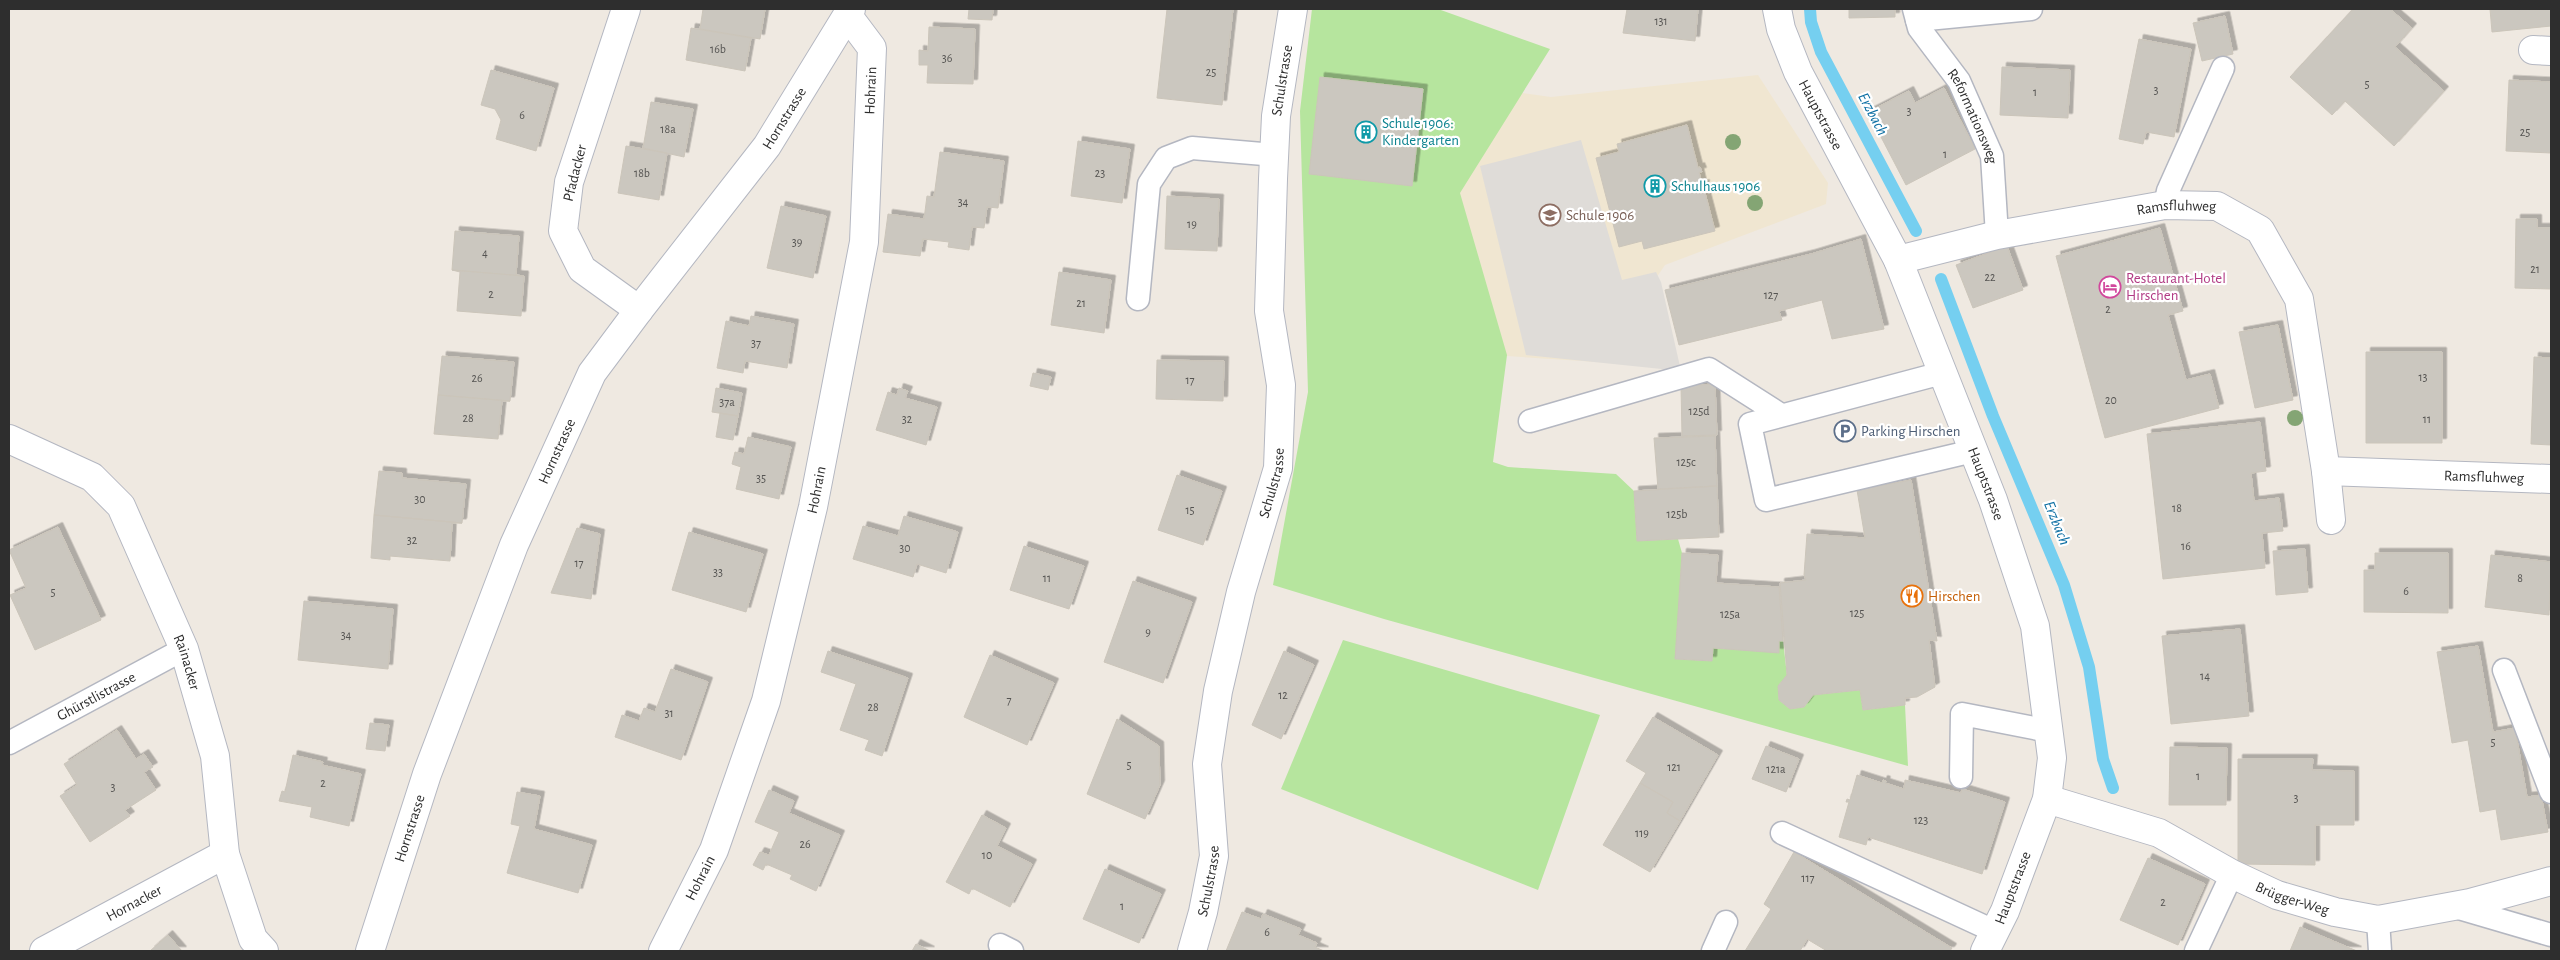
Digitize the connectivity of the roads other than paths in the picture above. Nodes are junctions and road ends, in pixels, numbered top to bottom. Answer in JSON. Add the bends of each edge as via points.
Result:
{"nodes":[{"id":1,"x":626,"y":9,"type":"edge"},
{"id":2,"x":1293,"y":9,"type":"edge"},
{"id":3,"x":1777,"y":9,"type":"edge"},
{"id":4,"x":2031,"y":9,"type":"edge"},
{"id":5,"x":849,"y":13,"type":"edge"},
{"id":6,"x":1915,"y":14,"type":"edge"},
{"id":7,"x":2223,"y":68,"type":"dead end"},
{"id":8,"x":1274,"y":155,"type":"junction"},
{"id":9,"x":2165,"y":205,"type":"junction"},
{"id":10,"x":1997,"y":236,"type":"junction"},
{"id":11,"x":1898,"y":260,"type":"junction"},
{"id":12,"x":1138,"y":299,"type":"dead end"},
{"id":13,"x":639,"y":310,"type":"junction"},
{"id":14,"x":1942,"y":372,"type":"junction"},
{"id":15,"x":1781,"y":415,"type":"junction"},
{"id":16,"x":1530,"y":421,"type":"dead end"},
{"id":17,"x":9,"y":439,"type":"edge"},
{"id":18,"x":1973,"y":451,"type":"junction"},
{"id":19,"x":2326,"y":471,"type":"junction"},
{"id":20,"x":2551,"y":479,"type":"edge"},
{"id":21,"x":2331,"y":520,"type":"dead end"},
{"id":22,"x":184,"y":649,"type":"junction"},
{"id":23,"x":2504,"y":670,"type":"dead end"},
{"id":24,"x":2049,"y":731,"type":"junction"},
{"id":25,"x":9,"y":743,"type":"edge"},
{"id":26,"x":1961,"y":777,"type":"dead end"},
{"id":27,"x":2551,"y":792,"type":"edge"},
{"id":28,"x":2047,"y":799,"type":"junction"},
{"id":29,"x":1782,"y":832,"type":"dead end"},
{"id":30,"x":225,"y":854,"type":"junction"},
{"id":31,"x":2232,"y":874,"type":"junction"},
{"id":32,"x":2551,"y":881,"type":"edge"},
{"id":33,"x":2451,"y":906,"type":"junction"},
{"id":34,"x":2378,"y":920,"type":"junction"},
{"id":35,"x":1726,"y":922,"type":"dead end"},
{"id":36,"x":2551,"y":935,"type":"edge"},
{"id":37,"x":1990,"y":942,"type":"edge"},
{"id":38,"x":44,"y":951,"type":"edge"},
{"id":39,"x":264,"y":951,"type":"edge"},
{"id":40,"x":370,"y":951,"type":"edge"},
{"id":41,"x":663,"y":951,"type":"edge"},
{"id":42,"x":1192,"y":951,"type":"edge"},
{"id":43,"x":1713,"y":951,"type":"edge"},
{"id":44,"x":2196,"y":951,"type":"edge"},
{"id":45,"x":2380,"y":951,"type":"edge"}],
"edges":[{"from":1,"to":13,"type":"street","name":"Pfadacker","via":[[569,182],[562,232],[582,269]]},
{"from":2,"to":8,"type":"street","name":"Schulstrasse","via":[[1276,116]]},
{"from":3,"to":11,"type":"street","name":"Hauptstrasse","via":[[1781,29],[1798,72]]},
{"from":4,"to":6,"type":"lane"},
{"from":5,"to":13,"type":"street","name":"Hornstrasse","via":[[768,146]]},
{"from":5,"to":41,"type":"street","name":"Hohrain","via":[[872,48],[864,242],[813,507],[766,701],[714,850]]},
{"from":6,"to":10,"type":"lane","name":"Reformationsweg","via":[[1919,28],[1959,81],[1980,123],[1992,156]]},
{"from":7,"to":9,"type":"lane","via":[[2168,191]]},
{"from":8,"to":12,"type":"lane","via":[[1192,148],[1166,158],[1150,184]]},
{"from":8,"to":42,"type":"street","name":"Schulstrasse","via":[[1269,311],[1280,385],[1278,468],[1241,592],[1218,691],[1207,764],[1214,856]]},
{"from":9,"to":10,"type":"street","name":"Ramsfluhweg"},
{"from":9,"to":19,"type":"street","name":"Ramsfluhweg","via":[[2217,206],[2260,230],[2299,299]]},
{"from":10,"to":11,"type":"street","name":"Ramsfluhweg"},
{"from":11,"to":14,"type":"street","name":"Hauptstrasse"},
{"from":13,"to":40,"type":"street","name":"Hornstrasse","via":[[592,373],[514,545],[427,774]]},
{"from":14,"to":15,"type":"lane"},
{"from":14,"to":18,"type":"street","name":"Hauptstrasse"},
{"from":15,"to":16,"type":"lane","via":[[1709,369]]},
{"from":15,"to":18,"type":"lane","via":[[1750,424],[1766,500]]},
{"from":17,"to":22,"type":"street","name":"Rainacker","via":[[92,477],[121,506]]},
{"from":18,"to":24,"type":"street","name":"Hauptstrasse","via":[[2035,626]]},
{"from":19,"to":20,"type":"street","name":"Ramsfluhweg"},
{"from":19,"to":21,"type":"street","name":"Ramsfluhweg"},
{"from":22,"to":25,"type":"lane","name":"Ghürstlistrasse"},
{"from":22,"to":30,"type":"street","name":"Rainacker","via":[[215,756]]},
{"from":23,"to":27,"type":"lane"},
{"from":24,"to":26,"type":"lane","via":[[1962,714]]},
{"from":24,"to":28,"type":"street","name":"Hauptstrasse","via":[[2052,758]]},
{"from":28,"to":31,"type":"street","name":"Brügger-Weg","via":[[2159,833]]},
{"from":28,"to":37,"type":"street","name":"Hauptstrasse"},
{"from":29,"to":37,"type":"lane"},
{"from":30,"to":38,"type":"street","name":"Hornacker"},
{"from":30,"to":39,"type":"street","name":"Rainacker","via":[[253,939]]},
{"from":31,"to":34,"type":"street","name":"Brügger-Weg","via":[[2277,895],[2335,912]]},
{"from":31,"to":44,"type":"lane"},
{"from":32,"to":33,"type":"street","name":"Brügger-Weg"},
{"from":33,"to":34,"type":"street","name":"Brügger-Weg"},
{"from":33,"to":36,"type":"lane"},
{"from":34,"to":45,"type":"lane"},
{"from":35,"to":43,"type":"lane"}]}
